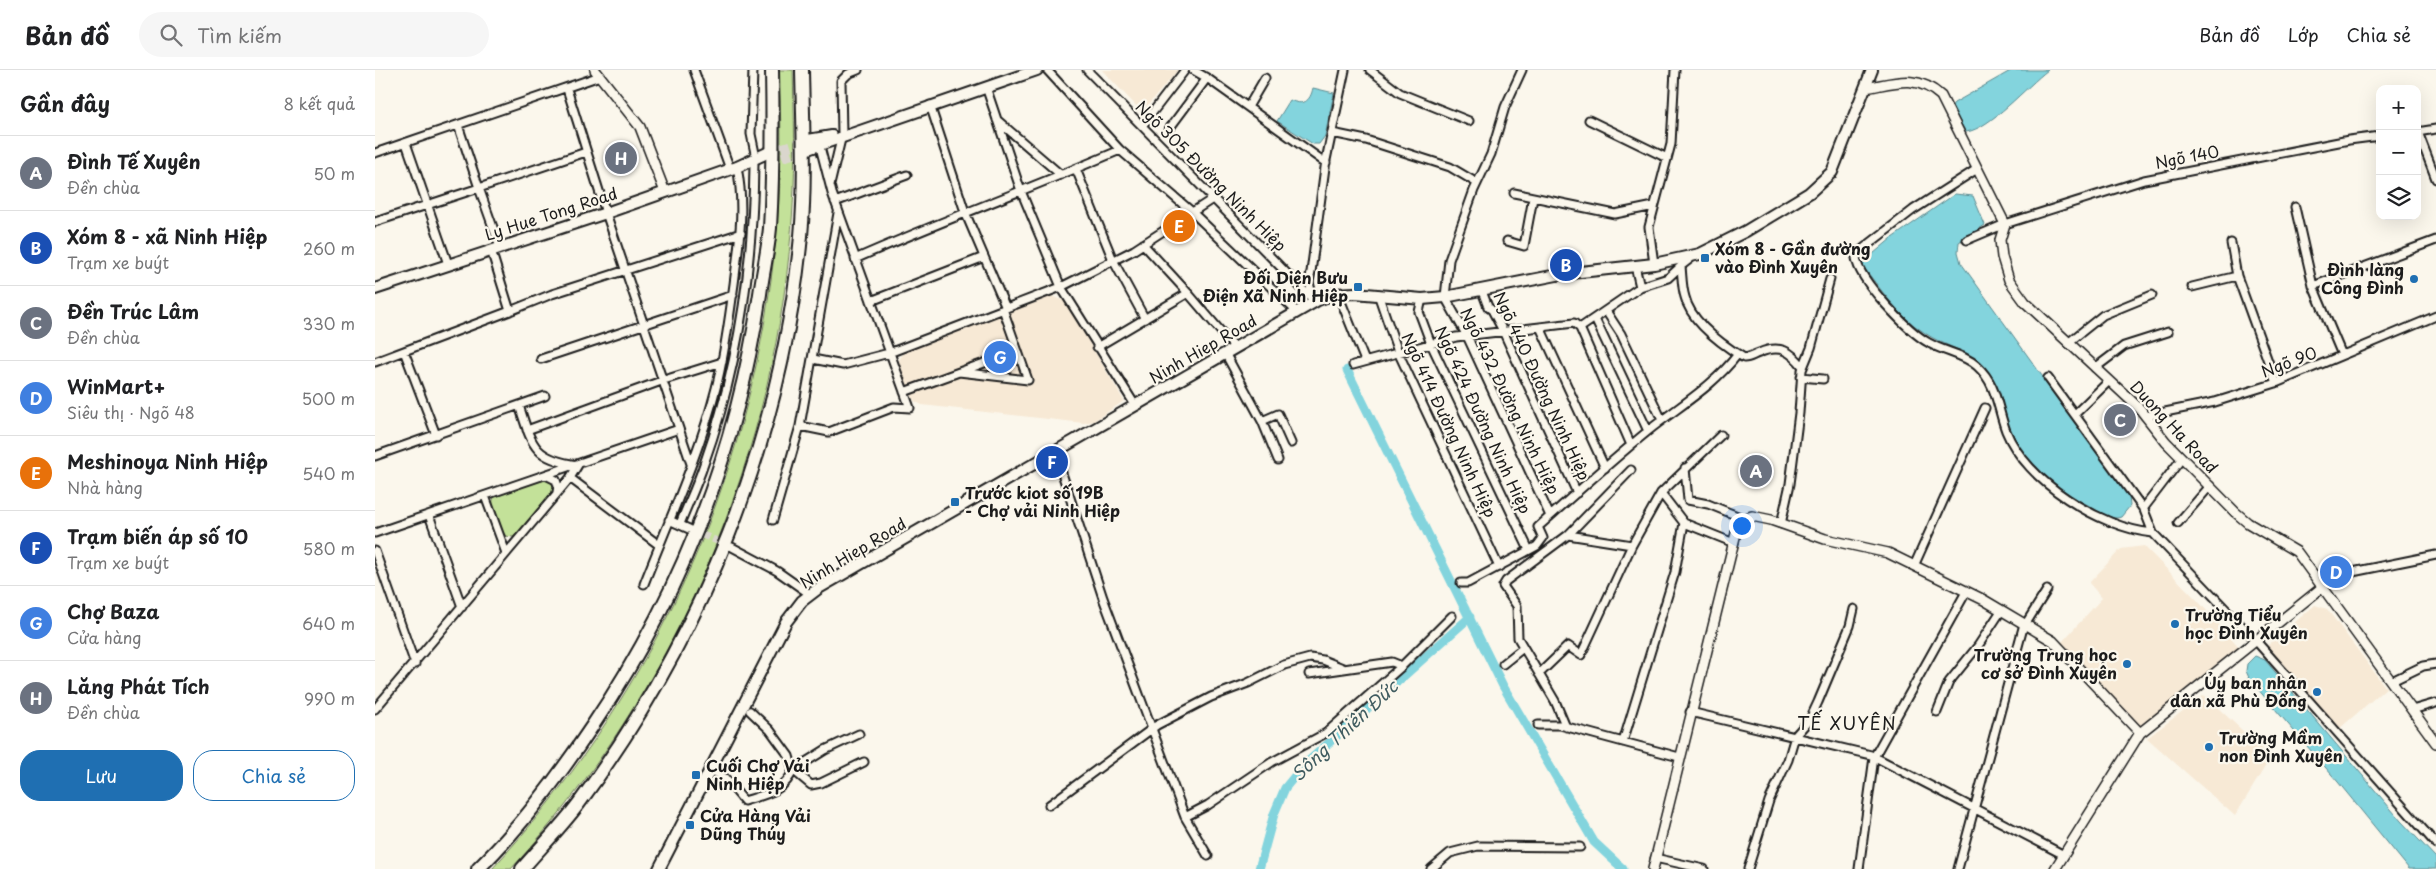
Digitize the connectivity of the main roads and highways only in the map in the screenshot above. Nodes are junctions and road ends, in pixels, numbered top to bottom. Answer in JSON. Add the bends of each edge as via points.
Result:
{"nodes":[{"id":1,"x":772,"y":70,"type":"edge"},
{"id":2,"x":802,"y":70,"type":"edge"},
{"id":3,"x":1037,"y":70,"type":"edge"},
{"id":4,"x":1872,"y":70,"type":"edge"},
{"id":5,"x":813,"y":143,"type":"tunnel mouth"},
{"id":6,"x":767,"y":157,"type":"tunnel mouth"},
{"id":7,"x":375,"y":290,"type":"edge"},
{"id":8,"x":478,"y":869,"type":"edge"},
{"id":9,"x":522,"y":869,"type":"edge"},
{"id":10,"x":659,"y":869,"type":"edge"}],
"edges":[{"from":1,"to":8,"type":"highway","via":[[769,231],[761,290],[746,378],[705,509],[653,629],[607,705],[554,784]]},
{"from":2,"to":9,"type":"highway","via":[[801,235],[775,390],[755,464],[711,580],[679,646],[632,725],[579,804]]},
{"from":3,"to":5,"type":"main road","via":[[843,136]]},
{"from":4,"to":10,"type":"main road","name":"Ninh Hiep Road","via":[[1832,172],[1809,193],[1746,231],[1699,254],[1654,264],[1562,274],[1445,297],[1422,299],[1338,294],[1315,302],[811,595],[786,622]]},
{"from":6,"to":7,"type":"main road","name":"Ly Hue Tong Road"}]}
